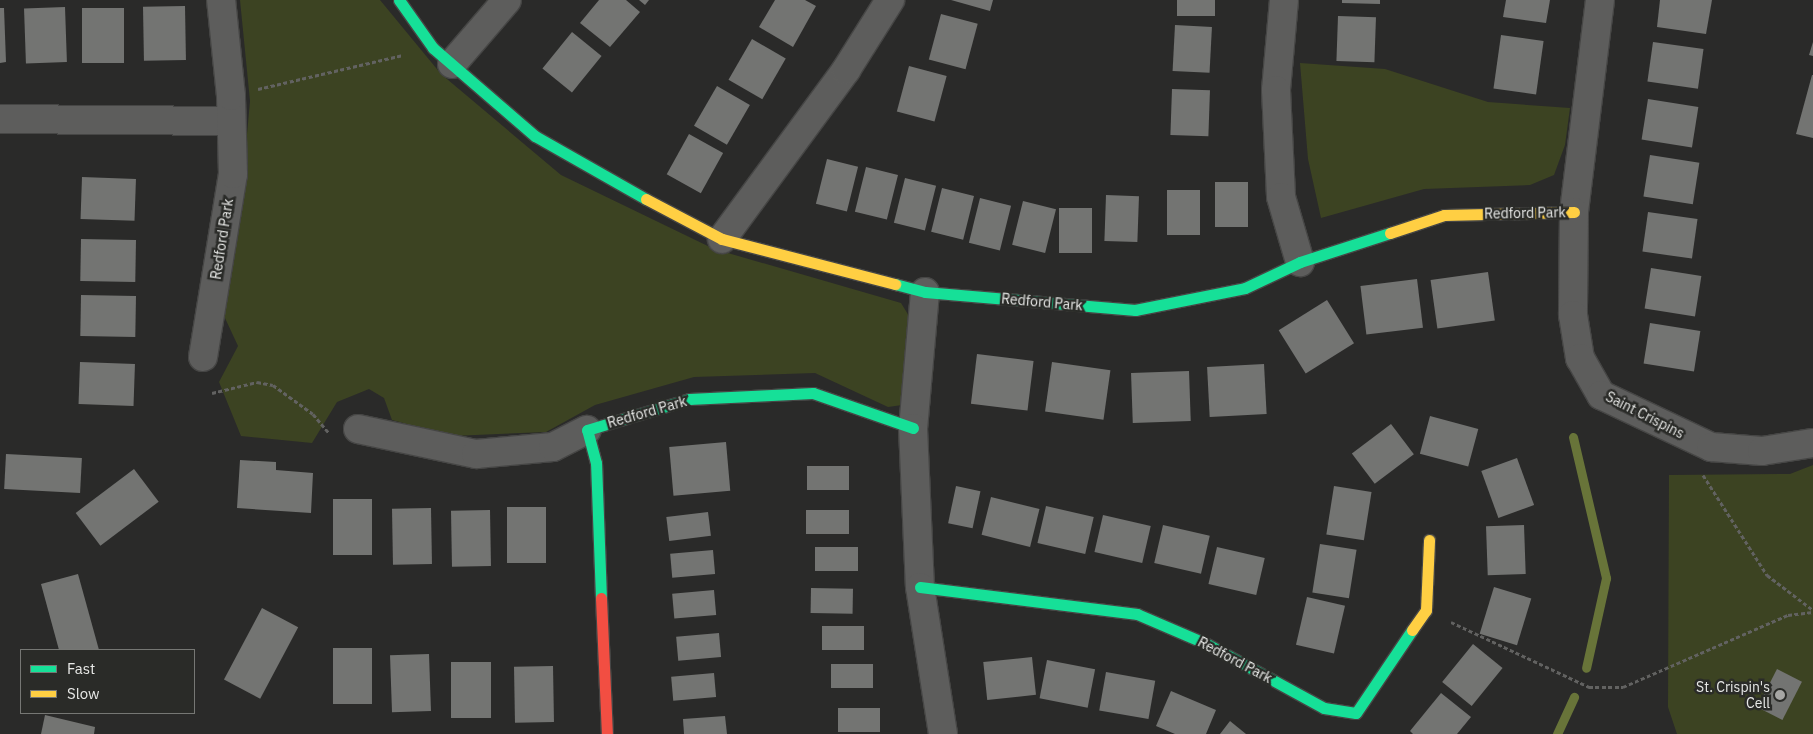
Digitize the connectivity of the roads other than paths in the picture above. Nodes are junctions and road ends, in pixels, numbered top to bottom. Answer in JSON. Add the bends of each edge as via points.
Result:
{"nodes":[{"id":1,"x":221,"y":0,"type":"edge"},
{"id":2,"x":399,"y":0,"type":"edge"},
{"id":3,"x":508,"y":0,"type":"edge"},
{"id":4,"x":890,"y":0,"type":"edge"},
{"id":5,"x":1284,"y":0,"type":"edge"},
{"id":6,"x":1600,"y":0,"type":"edge"},
{"id":7,"x":442,"y":56,"type":"junction"},
{"id":8,"x":231,"y":108,"type":"junction"},
{"id":9,"x":0,"y":119,"type":"edge"},
{"id":10,"x":1574,"y":212,"type":"junction"},
{"id":11,"x":722,"y":239,"type":"junction"},
{"id":12,"x":1300,"y":262,"type":"junction"},
{"id":13,"x":925,"y":292,"type":"junction"},
{"id":14,"x":203,"y":357,"type":"dead end"},
{"id":15,"x":913,"y":428,"type":"junction"},
{"id":16,"x":358,"y":430,"type":"road end"},
{"id":17,"x":587,"y":430,"type":"junction"},
{"id":18,"x":1813,"y":443,"type":"edge"},
{"id":19,"x":1429,"y":540,"type":"dead end"},
{"id":20,"x":920,"y":588,"type":"junction"},
{"id":21,"x":608,"y":734,"type":"edge"},
{"id":22,"x":943,"y":734,"type":"edge"}],
"edges":[{"from":1,"to":8,"type":"street","name":"Redford Park"},
{"from":2,"to":7,"type":"street","name":"Redford Park"},
{"from":3,"to":7,"type":"street"},
{"from":4,"to":11,"type":"street","via":[[846,70]]},
{"from":5,"to":12,"type":"street","via":[[1276,90],[1281,197]]},
{"from":6,"to":10,"type":"street","name":"Redford Park"},
{"from":7,"to":11,"type":"street","name":"Redford Park","via":[[535,136]]},
{"from":8,"to":9,"type":"street"},
{"from":8,"to":14,"type":"street","name":"Redford Park","via":[[232,174]]},
{"from":10,"to":12,"type":"street","name":"Redford Park","via":[[1444,215]]},
{"from":10,"to":18,"type":"street","name":"Saint Crispins","via":[[1573,316],[1580,358],[1601,395],[1711,447],[1762,451]]},
{"from":11,"to":13,"type":"street","name":"Redford Park"},
{"from":12,"to":13,"type":"street","name":"Redford Park","via":[[1245,288],[1135,310]]},
{"from":13,"to":15,"type":"street"},
{"from":15,"to":17,"type":"street","name":"Redford Park","via":[[813,393],[689,399]]},
{"from":15,"to":20,"type":"street"},
{"from":16,"to":17,"type":"street","name":"Redford Park","via":[[476,454],[553,447]]},
{"from":17,"to":21,"type":"street","via":[[596,463]]},
{"from":19,"to":20,"type":"street","name":"Redford Park","via":[[1426,610],[1356,713],[1324,708],[1207,644],[1137,614]]},
{"from":20,"to":22,"type":"street"}]}
